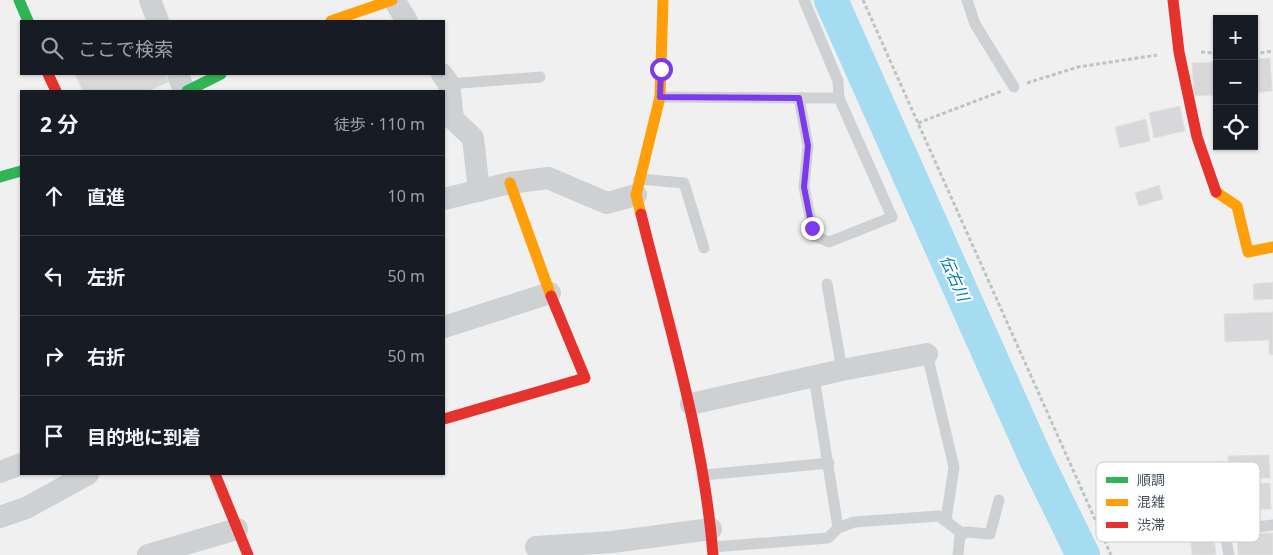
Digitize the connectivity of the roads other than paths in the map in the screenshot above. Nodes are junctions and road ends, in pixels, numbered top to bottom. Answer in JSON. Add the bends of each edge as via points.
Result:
{"nodes":[{"id":1,"x":19,"y":0,"type":"edge"},
{"id":2,"x":150,"y":0,"type":"edge"},
{"id":3,"x":393,"y":0,"type":"edge"},
{"id":4,"x":663,"y":0,"type":"edge"},
{"id":5,"x":804,"y":0,"type":"edge"},
{"id":6,"x":967,"y":0,"type":"edge"},
{"id":7,"x":1173,"y":0,"type":"edge"},
{"id":8,"x":28,"y":20,"type":"edge"},
{"id":9,"x":158,"y":20,"type":"edge"},
{"id":10,"x":334,"y":20,"type":"edge"},
{"id":11,"x":406,"y":20,"type":"edge"},
{"id":12,"x":48,"y":75,"type":"edge"},
{"id":13,"x":178,"y":75,"type":"edge"},
{"id":14,"x":219,"y":75,"type":"edge"},
{"id":15,"x":540,"y":77,"type":"dead end"},
{"id":16,"x":445,"y":79,"type":"edge"},
{"id":17,"x":1014,"y":87,"type":"road end"},
{"id":18,"x":56,"y":90,"type":"edge"},
{"id":19,"x":186,"y":90,"type":"edge"},
{"id":20,"x":188,"y":90,"type":"edge"},
{"id":21,"x":660,"y":97,"type":"junction"},
{"id":22,"x":799,"y":98,"type":"junction"},
{"id":23,"x":839,"y":98,"type":"junction"},
{"id":24,"x":20,"y":171,"type":"edge"},
{"id":25,"x":0,"y":177,"type":"edge"},
{"id":26,"x":510,"y":183,"type":"junction"},
{"id":27,"x":638,"y":187,"type":"junction"},
{"id":28,"x":479,"y":191,"type":"junction"},
{"id":29,"x":445,"y":199,"type":"edge"},
{"id":30,"x":1273,"y":247,"type":"edge"},
{"id":31,"x":704,"y":248,"type":"dead end"},
{"id":32,"x":827,"y":284,"type":"dead end"},
{"id":33,"x":550,"y":293,"type":"junction"},
{"id":34,"x":445,"y":327,"type":"edge"},
{"id":35,"x":927,"y":354,"type":"joint"},
{"id":36,"x":842,"y":370,"type":"junction"},
{"id":37,"x":814,"y":377,"type":"junction"},
{"id":38,"x":690,"y":404,"type":"junction"},
{"id":39,"x":445,"y":419,"type":"edge"},
{"id":40,"x":829,"y":463,"type":"junction"},
{"id":41,"x":20,"y":464,"type":"edge"},
{"id":42,"x":0,"y":472,"type":"edge"},
{"id":43,"x":84,"y":475,"type":"edge"},
{"id":44,"x":215,"y":475,"type":"edge"},
{"id":45,"x":704,"y":475,"type":"junction"},
{"id":46,"x":60,"y":481,"type":"edge"},
{"id":47,"x":998,"y":500,"type":"dead end"},
{"id":48,"x":0,"y":517,"type":"edge"},
{"id":49,"x":946,"y":520,"type":"junction"},
{"id":50,"x":1273,"y":525,"type":"edge"},
{"id":51,"x":1260,"y":527,"type":"edge"},
{"id":52,"x":838,"y":528,"type":"junction"},
{"id":53,"x":237,"y":529,"type":"junction"},
{"id":54,"x":964,"y":534,"type":"junction"},
{"id":55,"x":1226,"y":542,"type":"edge"},
{"id":56,"x":712,"y":544,"type":"edge"},
{"id":57,"x":536,"y":547,"type":"dead end"},
{"id":58,"x":613,"y":548,"type":"edge"},
{"id":59,"x":148,"y":555,"type":"edge"},
{"id":60,"x":248,"y":555,"type":"edge"},
{"id":61,"x":958,"y":555,"type":"edge"},
{"id":62,"x":1229,"y":555,"type":"edge"}],
"edges":[{"from":1,"to":8,"type":"street"},
{"from":2,"to":9,"type":"street"},
{"from":3,"to":10,"type":"street"},
{"from":3,"to":11,"type":"street"},
{"from":4,"to":21,"type":"street"},
{"from":5,"to":23,"type":"lane","via":[[838,81]]},
{"from":6,"to":17,"type":"lane","via":[[975,24]]},
{"from":7,"to":30,"type":"street","via":[[1179,52],[1197,137],[1216,193],[1237,206],[1248,252]]},
{"from":12,"to":18,"type":"street"},
{"from":13,"to":19,"type":"street"},
{"from":14,"to":20,"type":"street"},
{"from":15,"to":16,"type":"lane"},
{"from":16,"to":28,"type":"street","via":[[453,119],[473,138]]},
{"from":21,"to":22,"type":"lane"},
{"from":21,"to":27,"type":"street"},
{"from":22,"to":23,"type":"lane"},
{"from":22,"to":23,"type":"lane","via":[[808,146],[804,187],[812,228],[814,236],[828,242],[892,216]]},
{"from":24,"to":25,"type":"street"},
{"from":26,"to":27,"type":"street","via":[[548,178],[607,203]]},
{"from":26,"to":28,"type":"street"},
{"from":26,"to":33,"type":"street"},
{"from":27,"to":31,"type":"lane","via":[[684,183]]},
{"from":27,"to":38,"type":"street"},
{"from":28,"to":29,"type":"street"},
{"from":32,"to":36,"type":"lane"},
{"from":33,"to":34,"type":"street"},
{"from":33,"to":39,"type":"street","via":[[584,378]]},
{"from":35,"to":36,"type":"street"},
{"from":35,"to":49,"type":"lane","via":[[954,466]]},
{"from":36,"to":37,"type":"street"},
{"from":37,"to":38,"type":"street"},
{"from":37,"to":40,"type":"lane"},
{"from":38,"to":45,"type":"street"},
{"from":40,"to":45,"type":"lane"},
{"from":40,"to":52,"type":"lane"},
{"from":41,"to":42,"type":"street"},
{"from":43,"to":46,"type":"street"},
{"from":44,"to":53,"type":"street"},
{"from":45,"to":56,"type":"street"},
{"from":46,"to":48,"type":"street","via":[[26,508]]},
{"from":47,"to":54,"type":"lane","via":[[990,534]]},
{"from":49,"to":52,"type":"lane","via":[[939,516],[854,522]]},
{"from":49,"to":54,"type":"lane"},
{"from":50,"to":51,"type":"lane"},
{"from":52,"to":56,"type":"lane","via":[[828,538]]},
{"from":53,"to":59,"type":"street"},
{"from":53,"to":60,"type":"street"},
{"from":54,"to":61,"type":"lane","via":[[960,536]]},
{"from":55,"to":62,"type":"lane"},
{"from":56,"to":58,"type":"street"},
{"from":57,"to":58,"type":"street"}]}
